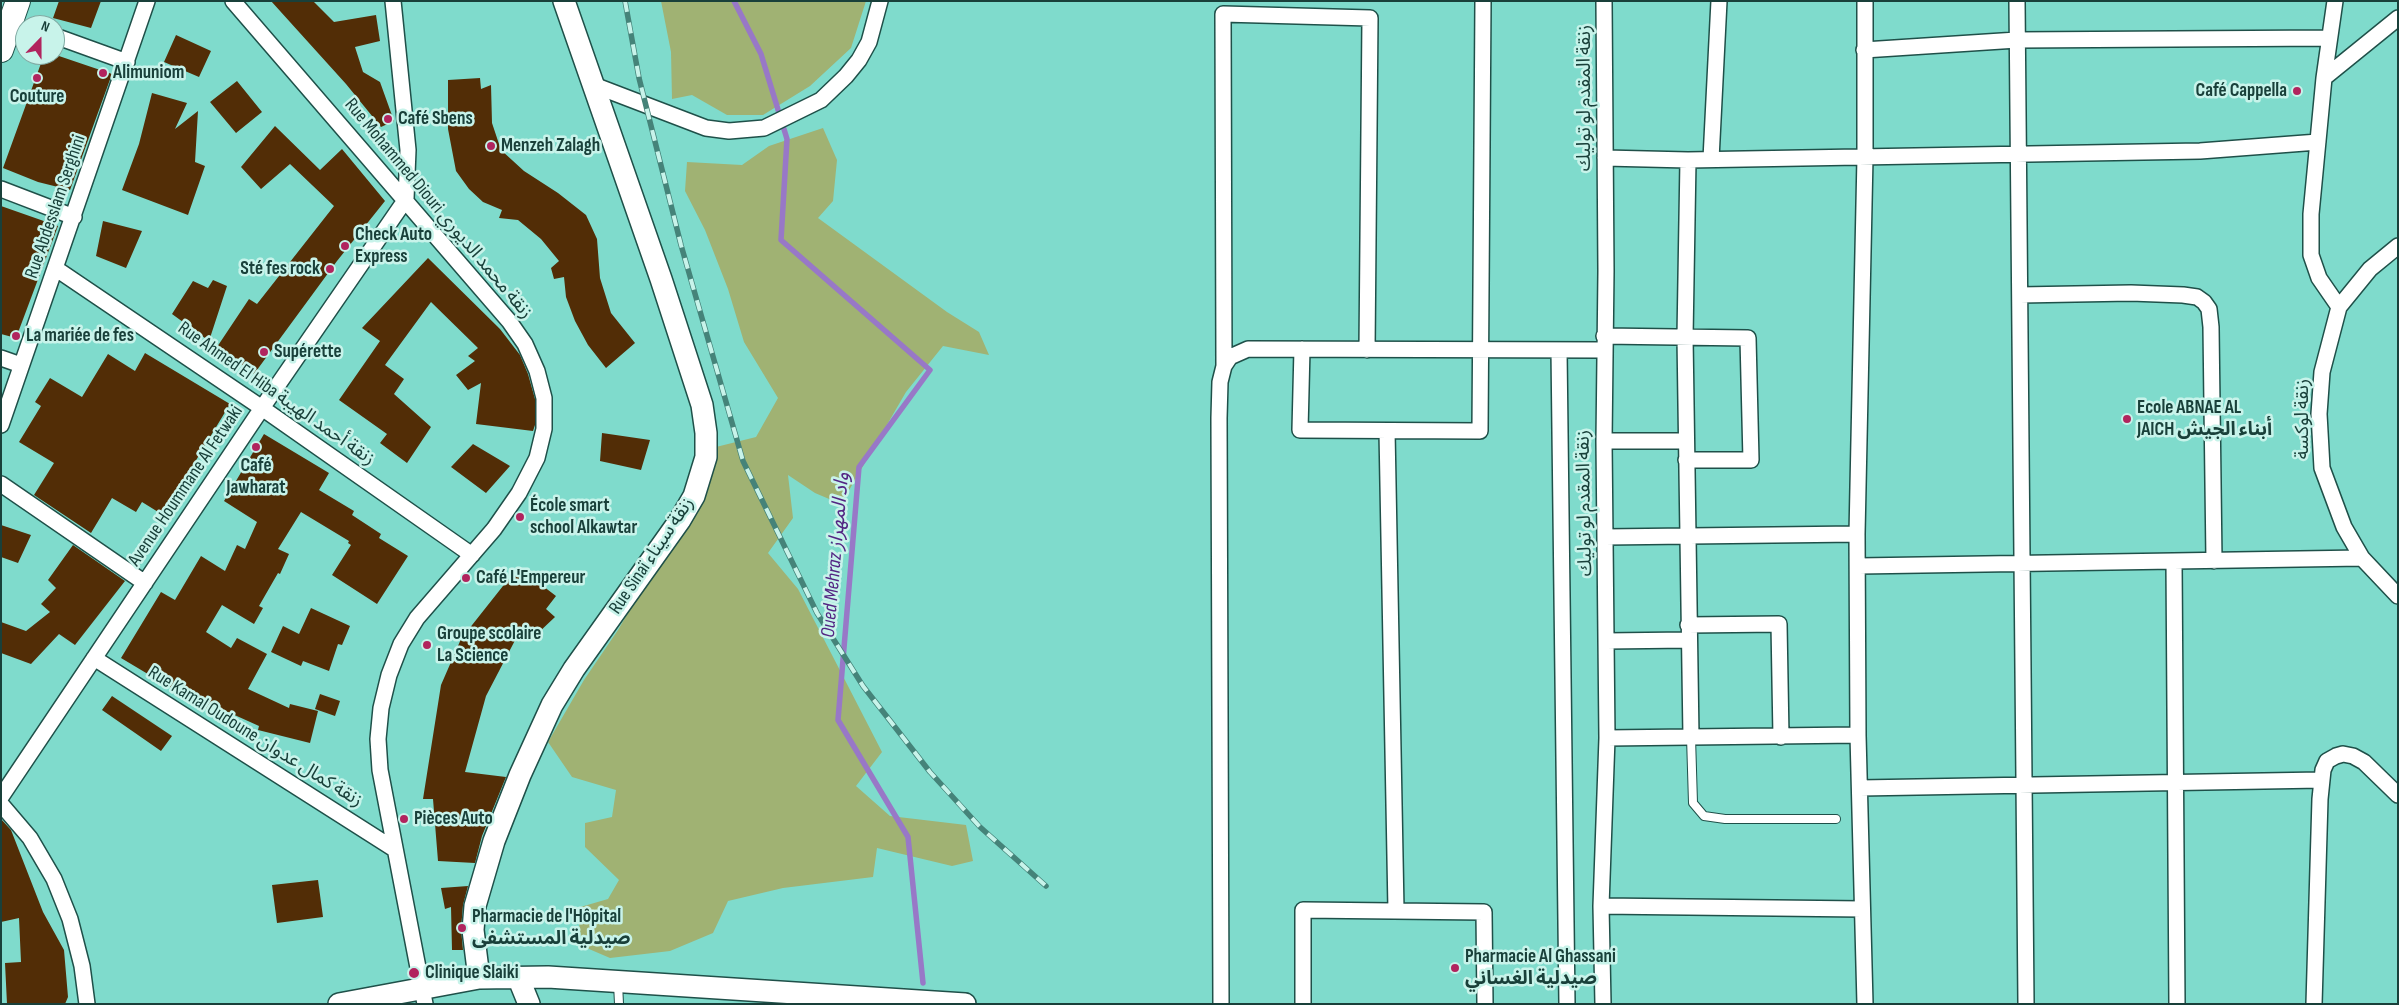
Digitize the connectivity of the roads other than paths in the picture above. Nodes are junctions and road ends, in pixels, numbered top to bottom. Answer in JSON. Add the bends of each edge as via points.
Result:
{"nodes":[{"id":1,"x":147,"y":1,"type":"edge"},
{"id":2,"x":233,"y":1,"type":"edge"},
{"id":3,"x":393,"y":1,"type":"edge"},
{"id":4,"x":880,"y":1,"type":"edge"},
{"id":5,"x":1483,"y":1,"type":"edge"},
{"id":6,"x":1604,"y":1,"type":"edge"},
{"id":7,"x":1719,"y":1,"type":"edge"},
{"id":8,"x":1865,"y":1,"type":"edge"},
{"id":9,"x":2017,"y":1,"type":"edge"},
{"id":10,"x":2335,"y":1,"type":"edge"},
{"id":11,"x":566,"y":3,"type":"edge"},
{"id":12,"x":2398,"y":18,"type":"edge"},
{"id":13,"x":15,"y":22,"type":"edge"},
{"id":14,"x":2329,"y":38,"type":"junction"},
{"id":15,"x":65,"y":40,"type":"edge"},
{"id":16,"x":2017,"y":40,"type":"junction"},
{"id":17,"x":1,"y":50,"type":"edge"},
{"id":18,"x":1864,"y":50,"type":"junction"},
{"id":19,"x":127,"y":62,"type":"junction"},
{"id":20,"x":2324,"y":78,"type":"junction"},
{"id":21,"x":591,"y":84,"type":"junction"},
{"id":22,"x":2318,"y":142,"type":"junction"},
{"id":23,"x":2018,"y":153,"type":"junction"},
{"id":24,"x":1865,"y":157,"type":"junction"},
{"id":25,"x":1605,"y":158,"type":"junction"},
{"id":26,"x":1688,"y":160,"type":"junction"},
{"id":27,"x":1711,"y":160,"type":"junction"},
{"id":28,"x":1,"y":189,"type":"edge"},
{"id":29,"x":406,"y":200,"type":"junction"},
{"id":30,"x":74,"y":216,"type":"junction"},
{"id":31,"x":2398,"y":246,"type":"edge"},
{"id":32,"x":55,"y":268,"type":"junction"},
{"id":33,"x":2020,"y":295,"type":"junction"},
{"id":34,"x":2338,"y":307,"type":"junction"},
{"id":35,"x":1685,"y":337,"type":"junction"},
{"id":36,"x":1604,"y":343,"type":"junction"},
{"id":37,"x":1302,"y":350,"type":"junction"},
{"id":38,"x":1367,"y":350,"type":"junction"},
{"id":39,"x":1480,"y":350,"type":"junction"},
{"id":40,"x":1559,"y":350,"type":"junction"},
{"id":41,"x":1,"y":358,"type":"edge"},
{"id":42,"x":21,"y":365,"type":"junction"},
{"id":43,"x":1224,"y":366,"type":"junction"},
{"id":44,"x":262,"y":408,"type":"junction"},
{"id":45,"x":1,"y":425,"type":"edge"},
{"id":46,"x":1387,"y":431,"type":"junction"},
{"id":47,"x":1604,"y":441,"type":"junction"},
{"id":48,"x":1686,"y":441,"type":"junction"},
{"id":49,"x":1686,"y":460,"type":"junction"},
{"id":50,"x":1,"y":484,"type":"edge"},
{"id":51,"x":1857,"y":534,"type":"junction"},
{"id":52,"x":1687,"y":536,"type":"junction"},
{"id":53,"x":1605,"y":537,"type":"junction"},
{"id":54,"x":472,"y":555,"type":"junction"},
{"id":55,"x":2362,"y":558,"type":"junction"},
{"id":56,"x":2174,"y":561,"type":"junction"},
{"id":57,"x":2214,"y":561,"type":"junction"},
{"id":58,"x":2024,"y":564,"type":"junction"},
{"id":59,"x":1859,"y":566,"type":"junction"},
{"id":60,"x":145,"y":583,"type":"junction"},
{"id":61,"x":2398,"y":596,"type":"edge"},
{"id":62,"x":1688,"y":632,"type":"junction"},
{"id":63,"x":1606,"y":641,"type":"junction"},
{"id":64,"x":94,"y":658,"type":"junction"},
{"id":65,"x":1858,"y":735,"type":"junction"},
{"id":66,"x":1781,"y":736,"type":"junction"},
{"id":67,"x":1691,"y":737,"type":"junction"},
{"id":68,"x":1607,"y":738,"type":"junction"},
{"id":69,"x":2321,"y":780,"type":"junction"},
{"id":70,"x":2175,"y":784,"type":"junction"},
{"id":71,"x":2025,"y":786,"type":"junction"},
{"id":72,"x":1860,"y":788,"type":"junction"},
{"id":73,"x":2398,"y":795,"type":"edge"},
{"id":74,"x":1,"y":797,"type":"edge"},
{"id":75,"x":1,"y":804,"type":"edge"},
{"id":76,"x":1836,"y":819,"type":"dead end"},
{"id":77,"x":394,"y":849,"type":"junction"},
{"id":78,"x":1601,"y":906,"type":"junction"},
{"id":79,"x":1862,"y":909,"type":"junction"},
{"id":80,"x":1396,"y":910,"type":"junction"},
{"id":81,"x":518,"y":977,"type":"junction"},
{"id":82,"x":479,"y":978,"type":"junction"},
{"id":83,"x":618,"y":982,"type":"junction"},
{"id":84,"x":423,"y":996,"type":"edge"},
{"id":85,"x":87,"y":1004,"type":"edge"},
{"id":86,"x":339,"y":1004,"type":"edge"},
{"id":87,"x":529,"y":1004,"type":"edge"},
{"id":88,"x":619,"y":1004,"type":"edge"},
{"id":89,"x":965,"y":1004,"type":"edge"},
{"id":90,"x":1221,"y":1004,"type":"edge"},
{"id":91,"x":1303,"y":1004,"type":"edge"},
{"id":92,"x":1485,"y":1004,"type":"edge"},
{"id":93,"x":1567,"y":1004,"type":"edge"},
{"id":94,"x":1603,"y":1004,"type":"edge"},
{"id":95,"x":1865,"y":1004,"type":"edge"},
{"id":96,"x":2026,"y":1004,"type":"edge"},
{"id":97,"x":2177,"y":1004,"type":"edge"},
{"id":98,"x":2314,"y":1004,"type":"edge"}],
"edges":[{"from":1,"to":19,"type":"street","name":"Rue Abdesslam Serghini"},
{"from":2,"to":29,"type":"street","name":"Rue Mohammed Diouri زنقة محمد الديوري"},
{"from":3,"to":29,"type":"street","via":[[408,150]]},
{"from":4,"to":21,"type":"street","via":[[869,42],[859,60],[821,100],[764,128],[729,131],[706,128]]},
{"from":5,"to":39,"type":"street"},
{"from":6,"to":25,"type":"street","name":"زنقة المقدم لو توليك"},
{"from":7,"to":27,"type":"street"},
{"from":8,"to":18,"type":"street"},
{"from":9,"to":16,"type":"street"},
{"from":10,"to":14,"type":"street"},
{"from":11,"to":21,"type":"street","name":"Rue Sinaï زنقة سيناء"},
{"from":12,"to":20,"type":"street"},
{"from":13,"to":17,"type":"main road"},
{"from":14,"to":16,"type":"street"},
{"from":14,"to":20,"type":"street"},
{"from":15,"to":19,"type":"street"},
{"from":16,"to":18,"type":"street"},
{"from":16,"to":23,"type":"street"},
{"from":18,"to":24,"type":"street"},
{"from":19,"to":30,"type":"street","name":"Rue Abdesslam Serghini"},
{"from":20,"to":22,"type":"street"},
{"from":21,"to":82,"type":"street","name":"Rue Sinaï زنقة سيناء","via":[[702,405],[706,456],[694,496],[685,512],[574,669],[552,705],[520,775],[494,841],[475,906],[473,930]]},
{"from":22,"to":23,"type":"street","via":[[2200,151]]},
{"from":22,"to":34,"type":"street","via":[[2311,214],[2311,255],[2318,278]]},
{"from":23,"to":24,"type":"street"},
{"from":23,"to":33,"type":"street"},
{"from":24,"to":27,"type":"street"},
{"from":24,"to":51,"type":"street"},
{"from":25,"to":26,"type":"street"},
{"from":25,"to":36,"type":"street","name":"زنقة المقدم لو توليك"},
{"from":26,"to":27,"type":"street"},
{"from":26,"to":35,"type":"street"},
{"from":28,"to":30,"type":"street"},
{"from":29,"to":44,"type":"street","name":"Avenue Hoummane Al Fetwaki"},
{"from":29,"to":54,"type":"street","name":"Rue Mohammed Diouri زنقة محمد الديوري","via":[[510,321],[526,344],[544,398],[544,429],[537,458],[520,493]]},
{"from":30,"to":32,"type":"street","name":"Rue Abdesslam Serghini"},
{"from":31,"to":34,"type":"street","name":"زنقة لوكسة","via":[[2370,269]]},
{"from":32,"to":42,"type":"street","name":"Rue Abdesslam Serghini"},
{"from":32,"to":44,"type":"street","name":"Rue Ahmed El Hiba زنقة أحمد الهيبة"},
{"from":33,"to":57,"type":"street","via":[[2183,295],[2204,302],[2212,327]]},
{"from":33,"to":58,"type":"street"},
{"from":34,"to":55,"type":"street","name":"زنقة لوكسة","via":[[2322,372],[2319,414],[2322,468],[2344,527]]},
{"from":35,"to":36,"type":"street"},
{"from":35,"to":48,"type":"street"},
{"from":35,"to":49,"type":"street","via":[[1748,338],[1751,460]]},
{"from":36,"to":40,"type":"street"},
{"from":36,"to":47,"type":"street","name":"زنقة المقدم لو توليك"},
{"from":37,"to":38,"type":"street"},
{"from":37,"to":43,"type":"street","via":[[1248,349],[1230,357]]},
{"from":37,"to":46,"type":"street","via":[[1300,430]]},
{"from":38,"to":39,"type":"street"},
{"from":38,"to":43,"type":"street","via":[[1370,18],[1223,14]]},
{"from":39,"to":40,"type":"street"},
{"from":39,"to":46,"type":"street","via":[[1480,431]]},
{"from":40,"to":93,"type":"street"},
{"from":41,"to":42,"type":"street"},
{"from":42,"to":45,"type":"street","name":"Rue Abdesslam Serghini"},
{"from":43,"to":90,"type":"street","via":[[1218,418]]},
{"from":44,"to":54,"type":"street","name":"Rue Ahmed El Hiba زنقة أحمد الهيبة"},
{"from":44,"to":60,"type":"street","name":"Avenue Hoummane Al Fetwaki"},
{"from":46,"to":80,"type":"street"},
{"from":47,"to":48,"type":"street"},
{"from":47,"to":53,"type":"street","name":"زنقة المقدم لو توليك"},
{"from":48,"to":49,"type":"street"},
{"from":49,"to":52,"type":"street"},
{"from":50,"to":60,"type":"street"},
{"from":51,"to":52,"type":"street"},
{"from":51,"to":59,"type":"street"},
{"from":52,"to":53,"type":"street"},
{"from":52,"to":62,"type":"street"},
{"from":53,"to":63,"type":"street","name":"زنقة المقدم لو توليك"},
{"from":54,"to":77,"type":"street","name":"Rue Mohammed Diouri زنقة محمد الديوري","via":[[417,618],[388,675],[378,739]]},
{"from":55,"to":57,"type":"street"},
{"from":55,"to":61,"type":"street","name":"زنقة لوكسة"},
{"from":56,"to":57,"type":"street"},
{"from":56,"to":58,"type":"street"},
{"from":56,"to":70,"type":"street"},
{"from":58,"to":59,"type":"street"},
{"from":58,"to":71,"type":"street"},
{"from":59,"to":65,"type":"street"},
{"from":60,"to":64,"type":"street","name":"Avenue Hoummane Al Fetwaki"},
{"from":62,"to":63,"type":"street"},
{"from":62,"to":66,"type":"street","via":[[1779,624]]},
{"from":62,"to":67,"type":"street"},
{"from":63,"to":68,"type":"street","name":"زنقة المقدم لو توليك"},
{"from":64,"to":74,"type":"street","name":"Avenue Hoummane Al Fetwaki"},
{"from":64,"to":77,"type":"street","name":"Rue Kamal Oudoune زنقة كمال عدوان"},
{"from":65,"to":66,"type":"street"},
{"from":65,"to":72,"type":"street"},
{"from":66,"to":67,"type":"street"},
{"from":67,"to":68,"type":"street"},
{"from":67,"to":76,"type":"lane","via":[[1692,802],[1704,816],[1725,820]]},
{"from":68,"to":78,"type":"street","name":"زنقة المقدم لو توليك"},
{"from":69,"to":70,"type":"street"},
{"from":69,"to":73,"type":"street","via":[[2327,762],[2343,754],[2364,762]]},
{"from":69,"to":98,"type":"street"},
{"from":70,"to":71,"type":"street"},
{"from":70,"to":97,"type":"street"},
{"from":71,"to":72,"type":"street"},
{"from":71,"to":96,"type":"street"},
{"from":72,"to":79,"type":"street"},
{"from":75,"to":85,"type":"street","via":[[30,838],[54,879],[70,919],[82,966]]},
{"from":77,"to":84,"type":"street","name":"Rue Mohammed Diouri زنقة محمد الديوري"},
{"from":78,"to":79,"type":"street"},
{"from":78,"to":94,"type":"street","name":"زنقة المقدم لو توليك"},
{"from":79,"to":95,"type":"street"},
{"from":80,"to":91,"type":"street","via":[[1303,910]]},
{"from":80,"to":92,"type":"street","via":[[1484,912]]},
{"from":81,"to":82,"type":"street"},
{"from":81,"to":83,"type":"street"},
{"from":81,"to":87,"type":"street"},
{"from":82,"to":84,"type":"street"},
{"from":83,"to":88,"type":"lane"},
{"from":83,"to":89,"type":"street"},
{"from":84,"to":86,"type":"street"}]}
